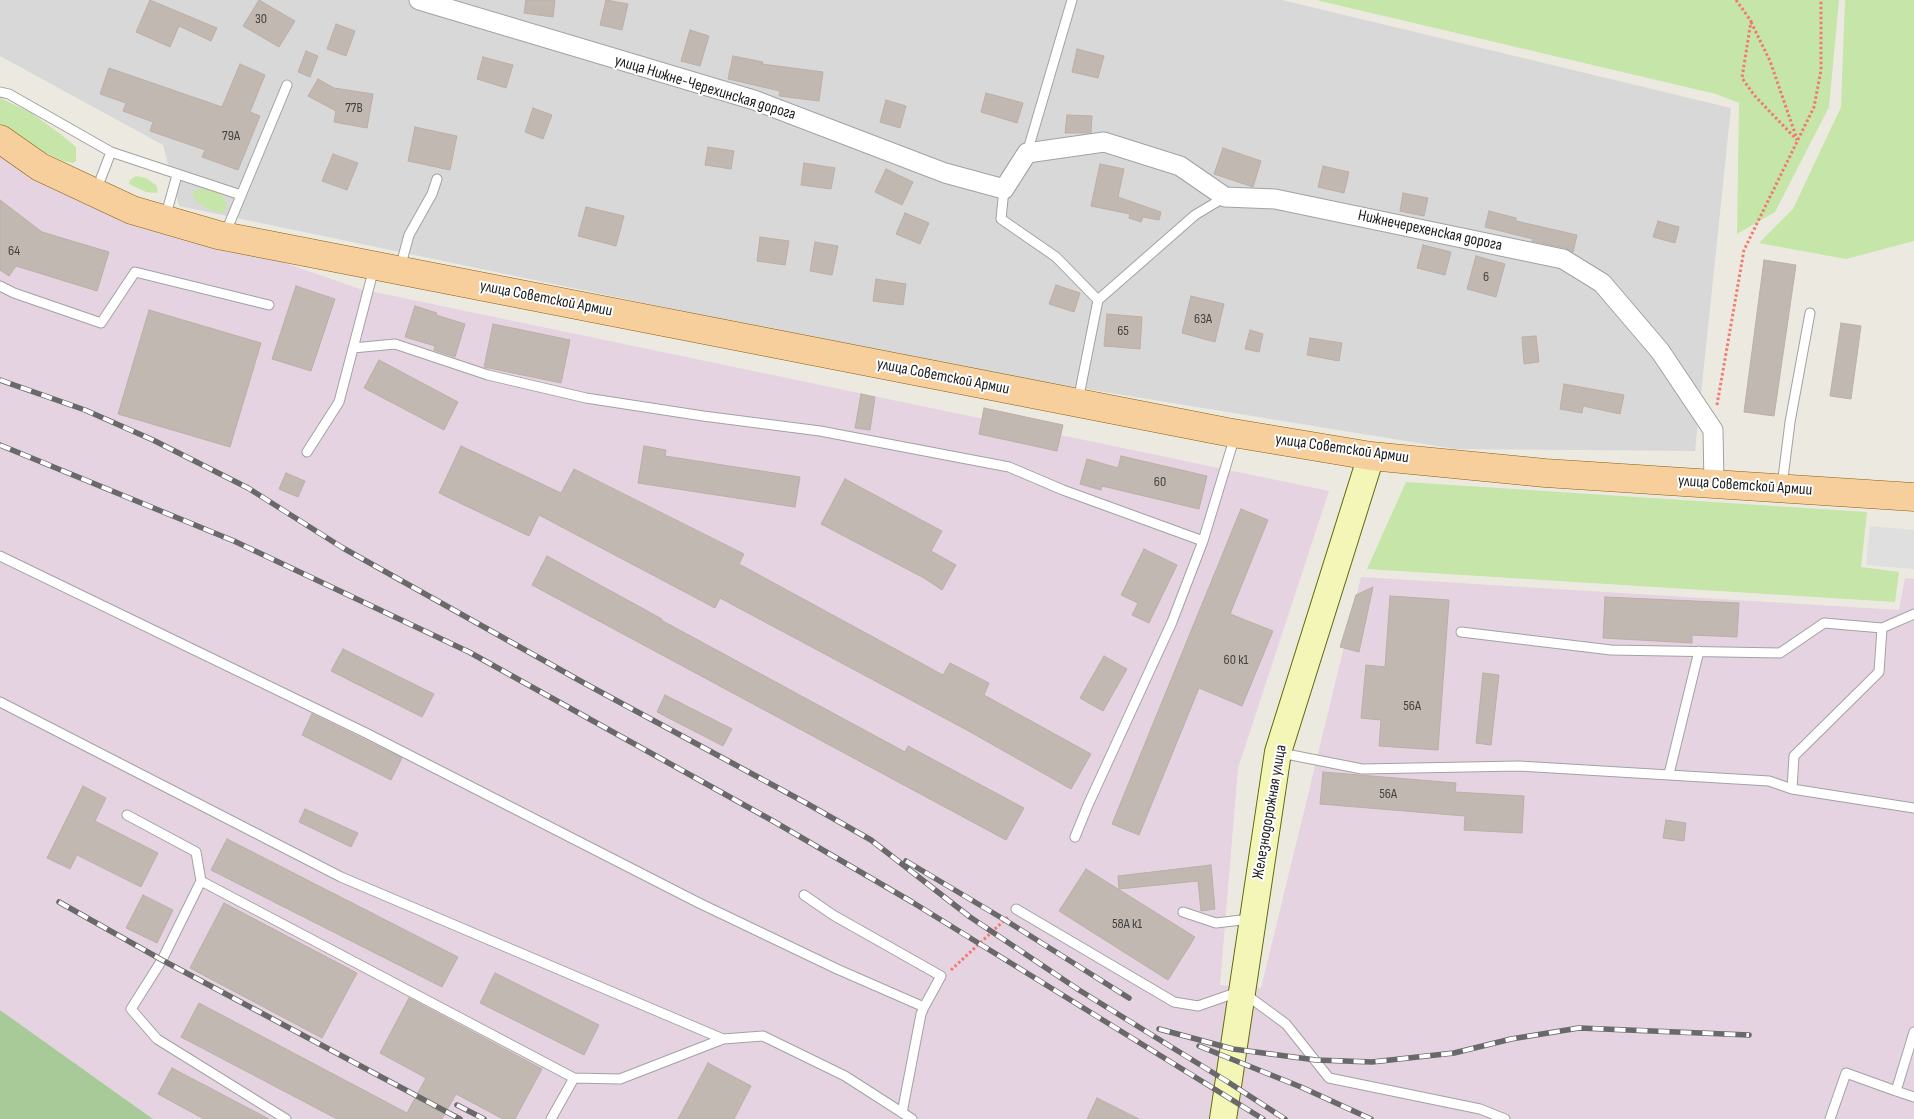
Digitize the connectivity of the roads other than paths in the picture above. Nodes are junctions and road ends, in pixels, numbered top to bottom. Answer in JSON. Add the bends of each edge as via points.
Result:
{"nodes":[{"id":1,"x":419,"y":0,"type":"edge"},
{"id":2,"x":1072,"y":0,"type":"edge"},
{"id":3,"x":287,"y":84,"type":"dead end"},
{"id":4,"x":0,"y":92,"type":"edge"},
{"id":5,"x":0,"y":139,"type":"edge"},
{"id":6,"x":111,"y":152,"type":"junction"},
{"id":7,"x":1027,"y":153,"type":"junction"},
{"id":8,"x":177,"y":174,"type":"junction"},
{"id":9,"x":437,"y":179,"type":"dead end"},
{"id":10,"x":1004,"y":189,"type":"junction"},
{"id":11,"x":95,"y":193,"type":"junction"},
{"id":12,"x":241,"y":195,"type":"junction"},
{"id":13,"x":1225,"y":197,"type":"junction"},
{"id":14,"x":164,"y":220,"type":"junction"},
{"id":15,"x":224,"y":236,"type":"junction"},
{"id":16,"x":387,"y":268,"type":"junction"},
{"id":17,"x":0,"y":286,"type":"edge"},
{"id":18,"x":1098,"y":300,"type":"junction"},
{"id":19,"x":269,"y":305,"type":"dead end"},
{"id":20,"x":1810,"y":313,"type":"dead end"},
{"id":21,"x":353,"y":348,"type":"junction"},
{"id":22,"x":1078,"y":404,"type":"junction"},
{"id":23,"x":1236,"y":433,"type":"junction"},
{"id":24,"x":307,"y":452,"type":"dead end"},
{"id":25,"x":1371,"y":456,"type":"junction"},
{"id":26,"x":1714,"y":484,"type":"junction"},
{"id":27,"x":1782,"y":488,"type":"junction"},
{"id":28,"x":1914,"y":497,"type":"edge"},
{"id":29,"x":1203,"y":541,"type":"junction"},
{"id":30,"x":0,"y":556,"type":"edge"},
{"id":31,"x":1914,"y":614,"type":"edge"},
{"id":32,"x":1882,"y":628,"type":"junction"},
{"id":33,"x":1461,"y":632,"type":"dead end"},
{"id":34,"x":1699,"y":651,"type":"junction"},
{"id":35,"x":0,"y":702,"type":"edge"},
{"id":36,"x":1278,"y":752,"type":"junction"},
{"id":37,"x":1670,"y":774,"type":"junction"},
{"id":38,"x":1792,"y":789,"type":"junction"},
{"id":39,"x":1914,"y":808,"type":"edge"},
{"id":40,"x":127,"y":815,"type":"dead end"},
{"id":41,"x":1075,"y":837,"type":"dead end"},
{"id":42,"x":201,"y":881,"type":"junction"},
{"id":43,"x":804,"y":895,"type":"dead end"},
{"id":44,"x":1016,"y":909,"type":"road end"},
{"id":45,"x":1183,"y":912,"type":"dead end"},
{"id":46,"x":1252,"y":919,"type":"junction"},
{"id":47,"x":1241,"y":992,"type":"junction"},
{"id":48,"x":924,"y":1007,"type":"junction"},
{"id":49,"x":1914,"y":1032,"type":"edge"},
{"id":50,"x":723,"y":1039,"type":"junction"},
{"id":51,"x":574,"y":1078,"type":"junction"},
{"id":52,"x":1896,"y":1091,"type":"junction"},
{"id":53,"x":1914,"y":1097,"type":"edge"},
{"id":54,"x":902,"y":1113,"type":"junction"},
{"id":55,"x":286,"y":1119,"type":"edge"},
{"id":56,"x":551,"y":1119,"type":"edge"},
{"id":57,"x":912,"y":1119,"type":"edge"},
{"id":58,"x":1223,"y":1119,"type":"edge"},
{"id":59,"x":1505,"y":1119,"type":"edge"},
{"id":60,"x":1830,"y":1119,"type":"edge"}],
"edges":[{"from":1,"to":10,"type":"street","name":"улица Нижне-Черехинская дорога","via":[[754,100],[945,172]]},
{"from":2,"to":7,"type":"lane"},
{"from":3,"to":12,"type":"lane"},
{"from":4,"to":6,"type":"lane","via":[[9,94]]},
{"from":5,"to":11,"type":"main road","name":"улица Советской Армии","via":[[40,167]]},
{"from":6,"to":8,"type":"lane"},
{"from":6,"to":11,"type":"lane"},
{"from":7,"to":10,"type":"street"},
{"from":7,"to":13,"type":"street","via":[[1104,142],[1180,166]]},
{"from":8,"to":12,"type":"lane"},
{"from":8,"to":14,"type":"lane"},
{"from":9,"to":16,"type":"lane","via":[[409,236]]},
{"from":10,"to":18,"type":"lane","via":[[1001,219],[1056,257]]},
{"from":11,"to":14,"type":"main road","name":"улица Советской Армии"},
{"from":12,"to":15,"type":"lane"},
{"from":13,"to":18,"type":"lane","via":[[1194,215]]},
{"from":13,"to":26,"type":"street","name":"Нижнечерехенская дорога","via":[[1275,199],[1563,259],[1602,283],[1660,351],[1713,430]]},
{"from":14,"to":15,"type":"main road","name":"улица Советской Армии"},
{"from":15,"to":16,"type":"main road","name":"улица Советской Армии"},
{"from":16,"to":21,"type":"lane"},
{"from":16,"to":22,"type":"main road","name":"улица Советской Армии"},
{"from":17,"to":19,"type":"lane","via":[[101,324],[135,272]]},
{"from":18,"to":22,"type":"lane"},
{"from":20,"to":27,"type":"lane","via":[[1790,422]]},
{"from":21,"to":24,"type":"lane","via":[[339,402]]},
{"from":21,"to":29,"type":"lane","via":[[395,344],[488,376],[586,398],[820,431],[1009,467]]},
{"from":22,"to":23,"type":"main road","name":"улица Советской Армии"},
{"from":23,"to":25,"type":"main road","name":"улица Советской Армии"},
{"from":23,"to":29,"type":"lane"},
{"from":25,"to":26,"type":"main road","name":"улица Советской Армии"},
{"from":25,"to":36,"type":"street","name":"Железнодорожная улица"},
{"from":26,"to":27,"type":"main road","name":"улица Советской Армии"},
{"from":27,"to":28,"type":"main road","name":"улица Советской Армии"},
{"from":29,"to":41,"type":"lane","via":[[1172,622]]},
{"from":30,"to":48,"type":"lane","via":[[366,732],[698,903]]},
{"from":31,"to":32,"type":"lane"},
{"from":32,"to":34,"type":"lane","via":[[1824,623],[1780,653]]},
{"from":32,"to":38,"type":"lane","via":[[1879,672],[1794,756]]},
{"from":33,"to":34,"type":"lane","via":[[1611,650]]},
{"from":34,"to":37,"type":"lane"},
{"from":35,"to":50,"type":"lane","via":[[340,877]]},
{"from":36,"to":37,"type":"lane","via":[[1362,769],[1518,766]]},
{"from":36,"to":46,"type":"street","name":"Железнодорожная улица"},
{"from":37,"to":38,"type":"lane","via":[[1769,781]]},
{"from":38,"to":39,"type":"lane"},
{"from":40,"to":42,"type":"lane","via":[[196,852]]},
{"from":42,"to":51,"type":"lane"},
{"from":42,"to":55,"type":"lane","via":[[162,960],[132,1009],[157,1039]]},
{"from":43,"to":48,"type":"lane","via":[[833,915],[942,976]]},
{"from":44,"to":47,"type":"lane","via":[[1174,1002],[1198,1006]]},
{"from":45,"to":46,"type":"lane","via":[[1216,922]]},
{"from":46,"to":47,"type":"street","name":"Железнодорожная улица"},
{"from":47,"to":58,"type":"street","name":"Железнодорожная улица"},
{"from":47,"to":59,"type":"lane","via":[[1286,1024],[1329,1078],[1480,1109]]},
{"from":48,"to":54,"type":"lane"},
{"from":49,"to":52,"type":"lane"},
{"from":50,"to":51,"type":"lane","via":[[620,1080]]},
{"from":50,"to":54,"type":"lane","via":[[763,1036],[845,1076]]},
{"from":51,"to":56,"type":"lane"},
{"from":52,"to":53,"type":"lane"},
{"from":52,"to":60,"type":"lane","via":[[1846,1073]]},
{"from":54,"to":57,"type":"lane"}]}
